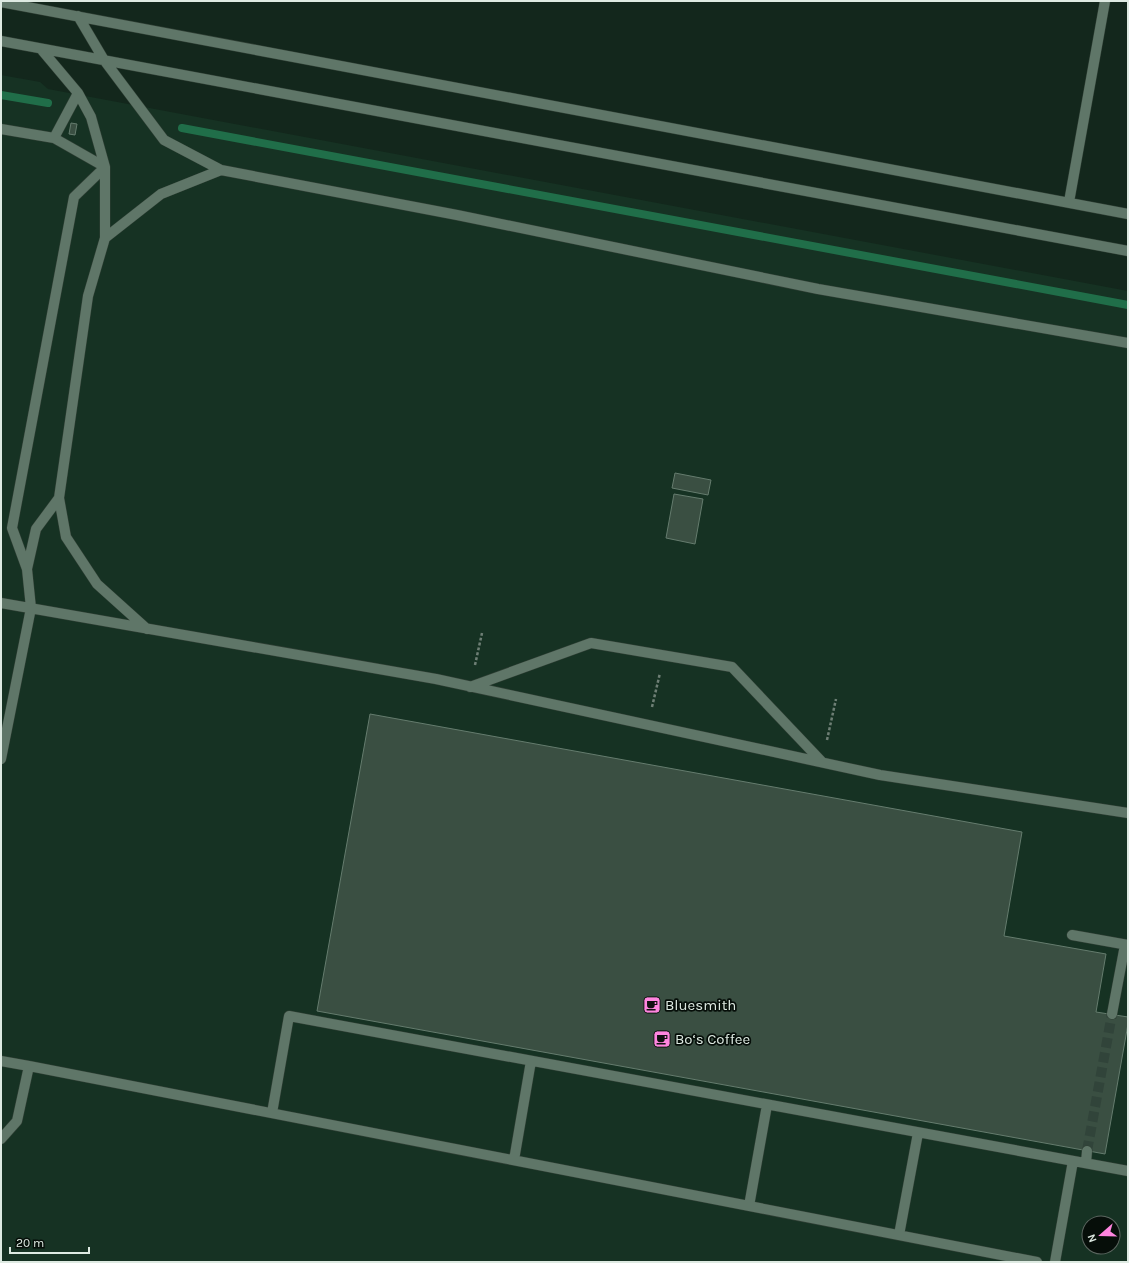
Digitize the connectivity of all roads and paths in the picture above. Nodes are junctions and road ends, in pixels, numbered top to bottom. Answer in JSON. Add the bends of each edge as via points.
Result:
{"nodes":[{"id":1,"x":1105,"y":1,"type":"edge"},
{"id":2,"x":1,"y":2,"type":"edge"},
{"id":3,"x":78,"y":16,"type":"junction"},
{"id":4,"x":1,"y":41,"type":"edge"},
{"id":5,"x":41,"y":48,"type":"junction"},
{"id":6,"x":104,"y":60,"type":"junction"},
{"id":7,"x":78,"y":93,"type":"junction"},
{"id":8,"x":1,"y":129,"type":"edge"},
{"id":9,"x":54,"y":138,"type":"junction"},
{"id":10,"x":106,"y":167,"type":"junction"},
{"id":11,"x":221,"y":170,"type":"junction"},
{"id":12,"x":1069,"y":202,"type":"junction"},
{"id":13,"x":1128,"y":214,"type":"edge"},
{"id":14,"x":105,"y":238,"type":"junction"},
{"id":15,"x":1128,"y":251,"type":"edge"},
{"id":16,"x":1128,"y":343,"type":"edge"},
{"id":17,"x":59,"y":498,"type":"junction"},
{"id":18,"x":27,"y":569,"type":"junction"},
{"id":19,"x":1,"y":603,"type":"edge"},
{"id":20,"x":31,"y":608,"type":"junction"},
{"id":21,"x":147,"y":629,"type":"junction"},
{"id":22,"x":482,"y":633,"type":"dead end"},
{"id":23,"x":664,"y":656,"type":"junction"},
{"id":24,"x":470,"y":687,"type":"junction"},
{"id":25,"x":836,"y":699,"type":"dead end"},
{"id":26,"x":648,"y":725,"type":"junction"},
{"id":27,"x":1,"y":760,"type":"edge"},
{"id":28,"x":822,"y":762,"type":"junction"},
{"id":29,"x":1128,"y":813,"type":"edge"},
{"id":30,"x":1072,"y":935,"type":"dead end"},
{"id":31,"x":1126,"y":945,"type":"edge"},
{"id":32,"x":1112,"y":1014,"type":"tunnel mouth"},
{"id":33,"x":531,"y":1061,"type":"junction"},
{"id":34,"x":1,"y":1062,"type":"edge"},
{"id":35,"x":29,"y":1066,"type":"junction"},
{"id":36,"x":767,"y":1105,"type":"junction"},
{"id":37,"x":272,"y":1113,"type":"junction"},
{"id":38,"x":918,"y":1133,"type":"junction"},
{"id":39,"x":1,"y":1139,"type":"edge"},
{"id":40,"x":1088,"y":1151,"type":"tunnel mouth"},
{"id":41,"x":514,"y":1160,"type":"junction"},
{"id":42,"x":1073,"y":1161,"type":"junction"},
{"id":43,"x":1086,"y":1163,"type":"junction"},
{"id":44,"x":1128,"y":1171,"type":"edge"},
{"id":45,"x":749,"y":1206,"type":"junction"},
{"id":46,"x":899,"y":1235,"type":"junction"},
{"id":47,"x":1037,"y":1262,"type":"edge"},
{"id":48,"x":1056,"y":1262,"type":"edge"}],
"edges":[{"from":1,"to":12,"type":"street"},
{"from":2,"to":3,"type":"street"},
{"from":3,"to":6,"type":"street"},
{"from":3,"to":12,"type":"street"},
{"from":4,"to":5,"type":"street"},
{"from":5,"to":6,"type":"street"},
{"from":5,"to":7,"type":"street"},
{"from":6,"to":11,"type":"street","via":[[164,140]]},
{"from":6,"to":15,"type":"street"},
{"from":7,"to":9,"type":"street"},
{"from":7,"to":10,"type":"street","via":[[91,117]]},
{"from":8,"to":9,"type":"street"},
{"from":9,"to":10,"type":"street"},
{"from":10,"to":14,"type":"street"},
{"from":10,"to":18,"type":"street","via":[[74,197],[12,528]]},
{"from":11,"to":14,"type":"street","via":[[161,194]]},
{"from":11,"to":16,"type":"street","via":[[457,215],[818,289]]},
{"from":12,"to":13,"type":"street"},
{"from":14,"to":17,"type":"street","via":[[88,296]]},
{"from":17,"to":18,"type":"street","via":[[36,529]]},
{"from":17,"to":21,"type":"street","via":[[66,537],[97,584]]},
{"from":18,"to":20,"type":"street"},
{"from":19,"to":20,"type":"street"},
{"from":20,"to":21,"type":"street"},
{"from":20,"to":27,"type":"street"},
{"from":21,"to":24,"type":"street"},
{"from":22,"to":24,"type":"path"},
{"from":23,"to":24,"type":"street","via":[[591,643]]},
{"from":23,"to":26,"type":"path"},
{"from":23,"to":28,"type":"street","via":[[732,667]]},
{"from":24,"to":26,"type":"street"},
{"from":25,"to":28,"type":"path"},
{"from":26,"to":28,"type":"street"},
{"from":28,"to":29,"type":"street","via":[[880,775]]},
{"from":30,"to":31,"type":"street"},
{"from":31,"to":32,"type":"street"},
{"from":33,"to":36,"type":"street"},
{"from":33,"to":37,"type":"street","via":[[289,1016]]},
{"from":33,"to":41,"type":"street"},
{"from":34,"to":35,"type":"street"},
{"from":35,"to":37,"type":"street"},
{"from":35,"to":39,"type":"street","via":[[17,1121]]},
{"from":36,"to":38,"type":"street"},
{"from":36,"to":45,"type":"street"},
{"from":37,"to":41,"type":"street"},
{"from":38,"to":42,"type":"street"},
{"from":38,"to":46,"type":"street"},
{"from":40,"to":43,"type":"street"},
{"from":41,"to":45,"type":"street"},
{"from":42,"to":43,"type":"street"},
{"from":42,"to":48,"type":"street"},
{"from":43,"to":44,"type":"street"},
{"from":45,"to":46,"type":"street"},
{"from":46,"to":47,"type":"street"}]}
